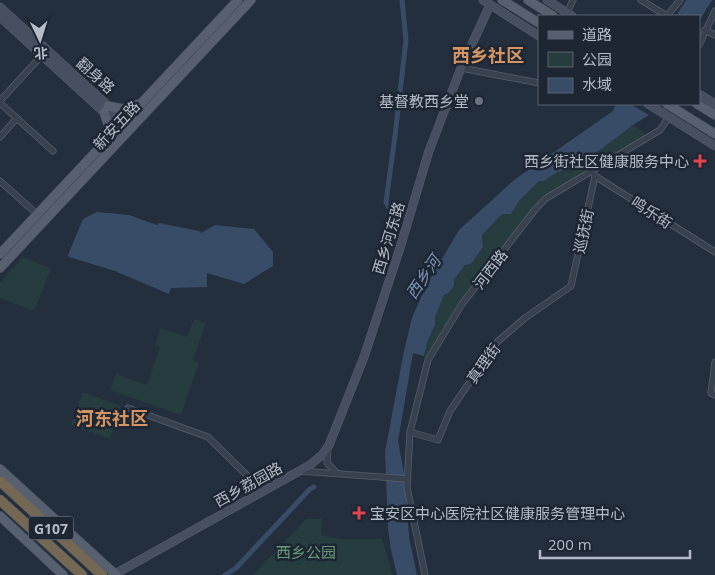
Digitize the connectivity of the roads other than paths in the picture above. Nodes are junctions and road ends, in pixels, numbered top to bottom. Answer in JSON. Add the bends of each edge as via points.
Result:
{"nodes":[{"id":1,"x":238,"y":0,"type":"edge"},
{"id":2,"x":251,"y":0,"type":"edge"},
{"id":3,"x":483,"y":0,"type":"edge"},
{"id":4,"x":502,"y":0,"type":"edge"},
{"id":5,"x":528,"y":0,"type":"edge"},
{"id":6,"x":547,"y":0,"type":"edge"},
{"id":7,"x":572,"y":0,"type":"edge"},
{"id":8,"x":642,"y":0,"type":"edge"},
{"id":9,"x":680,"y":0,"type":"edge"},
{"id":10,"x":490,"y":5,"type":"junction"},
{"id":11,"x":0,"y":7,"type":"edge"},
{"id":12,"x":715,"y":11,"type":"edge"},
{"id":13,"x":552,"y":15,"type":"edge"},
{"id":14,"x":570,"y":15,"type":"edge"},
{"id":15,"x":665,"y":15,"type":"edge"},
{"id":16,"x":668,"y":15,"type":"edge"},
{"id":17,"x":0,"y":17,"type":"edge"},
{"id":18,"x":538,"y":22,"type":"edge"},
{"id":19,"x":705,"y":30,"type":"junction"},
{"id":20,"x":538,"y":35,"type":"edge"},
{"id":21,"x":715,"y":35,"type":"edge"},
{"id":22,"x":700,"y":42,"type":"edge"},
{"id":23,"x":44,"y":52,"type":"junction"},
{"id":24,"x":461,"y":68,"type":"junction"},
{"id":25,"x":538,"y":83,"type":"edge"},
{"id":26,"x":700,"y":95,"type":"edge"},
{"id":27,"x":143,"y":101,"type":"junction"},
{"id":28,"x":0,"y":102,"type":"edge"},
{"id":29,"x":715,"y":104,"type":"edge"},
{"id":30,"x":650,"y":105,"type":"edge"},
{"id":31,"x":669,"y":105,"type":"edge"},
{"id":32,"x":699,"y":105,"type":"edge"},
{"id":33,"x":106,"y":109,"type":"junction"},
{"id":34,"x":715,"y":115,"type":"edge"},
{"id":35,"x":669,"y":117,"type":"junction"},
{"id":36,"x":17,"y":118,"type":"junction"},
{"id":37,"x":122,"y":124,"type":"junction"},
{"id":38,"x":129,"y":131,"type":"junction"},
{"id":39,"x":715,"y":134,"type":"edge"},
{"id":40,"x":0,"y":136,"type":"edge"},
{"id":41,"x":104,"y":144,"type":"junction"},
{"id":42,"x":715,"y":146,"type":"edge"},
{"id":43,"x":53,"y":151,"type":"dead end"},
{"id":44,"x":592,"y":169,"type":"junction"},
{"id":45,"x":595,"y":176,"type":"junction"},
{"id":46,"x":0,"y":181,"type":"edge"},
{"id":47,"x":37,"y":215,"type":"junction"},
{"id":48,"x":45,"y":222,"type":"junction"},
{"id":49,"x":17,"y":251,"type":"junction"},
{"id":50,"x":715,"y":252,"type":"edge"},
{"id":51,"x":0,"y":253,"type":"edge"},
{"id":52,"x":0,"y":268,"type":"edge"},
{"id":53,"x":0,"y":273,"type":"edge"},
{"id":54,"x":571,"y":286,"type":"joint"},
{"id":55,"x":715,"y":362,"type":"edge"},
{"id":56,"x":713,"y":394,"type":"edge"},
{"id":57,"x":128,"y":408,"type":"dead end"},
{"id":58,"x":410,"y":432,"type":"junction"},
{"id":59,"x":329,"y":445,"type":"junction"},
{"id":60,"x":0,"y":469,"type":"edge"},
{"id":61,"x":300,"y":470,"type":"junction"},
{"id":62,"x":338,"y":474,"type":"junction"},
{"id":63,"x":408,"y":479,"type":"junction"},
{"id":64,"x":0,"y":481,"type":"edge"},
{"id":65,"x":263,"y":491,"type":"junction"},
{"id":66,"x":0,"y":500,"type":"edge"},
{"id":67,"x":0,"y":516,"type":"edge"},
{"id":68,"x":116,"y":574,"type":"edge"},
{"id":69,"x":63,"y":575,"type":"edge"},
{"id":70,"x":82,"y":575,"type":"edge"},
{"id":71,"x":102,"y":575,"type":"edge"},
{"id":72,"x":425,"y":575,"type":"edge"}],
"edges":[{"from":1,"to":27,"type":"main road","name":"新安五路"},
{"from":2,"to":38,"type":"main road","name":"新安五路"},
{"from":3,"to":10,"type":"street"},
{"from":4,"to":18,"type":"main road"},
{"from":5,"to":13,"type":"main road"},
{"from":6,"to":14,"type":"street"},
{"from":7,"to":14,"type":"street"},
{"from":8,"to":15,"type":"street"},
{"from":9,"to":16,"type":"street"},
{"from":10,"to":20,"type":"street"},
{"from":10,"to":24,"type":"street","name":"西乡河东路"},
{"from":11,"to":23,"type":"street","name":"翻身路"},
{"from":12,"to":19,"type":"street"},
{"from":17,"to":23,"type":"street","name":"翻身路"},
{"from":19,"to":21,"type":"street"},
{"from":19,"to":22,"type":"street"},
{"from":23,"to":28,"type":"street"},
{"from":23,"to":33,"type":"street","name":"翻身路"},
{"from":24,"to":25,"type":"street"},
{"from":24,"to":59,"type":"street","name":"西乡河东路","via":[[429,151],[364,357]]},
{"from":26,"to":29,"type":"street"},
{"from":27,"to":33,"type":"main road","via":[[134,107]]},
{"from":27,"to":37,"type":"main road","name":"新安五路"},
{"from":28,"to":36,"type":"street"},
{"from":30,"to":35,"type":"street"},
{"from":31,"to":39,"type":"main road"},
{"from":32,"to":34,"type":"main road"},
{"from":33,"to":37,"type":"street","name":"翻身路"},
{"from":33,"to":41,"type":"main road","via":[[109,128]]},
{"from":35,"to":42,"type":"street"},
{"from":35,"to":44,"type":"street","name":"河西路","via":[[660,130]]},
{"from":36,"to":40,"type":"street"},
{"from":36,"to":43,"type":"street"},
{"from":37,"to":38,"type":"street","name":"翻身路"},
{"from":37,"to":41,"type":"main road","name":"新安五路"},
{"from":38,"to":48,"type":"main road","name":"新安五路"},
{"from":41,"to":47,"type":"main road","name":"新安五路"},
{"from":44,"to":45,"type":"street"},
{"from":44,"to":58,"type":"street","name":"河西路","via":[[540,204],[462,304],[428,360]]},
{"from":45,"to":50,"type":"street","name":"鸣乐街"},
{"from":45,"to":54,"type":"street","name":"巡抚街"},
{"from":46,"to":47,"type":"street"},
{"from":47,"to":48,"type":"street"},
{"from":47,"to":51,"type":"main road","name":"新安五路"},
{"from":48,"to":49,"type":"main road","name":"新安五路"},
{"from":49,"to":52,"type":"main road","name":"新安五路"},
{"from":49,"to":53,"type":"street"},
{"from":54,"to":58,"type":"street","name":"真理街","via":[[497,342],[450,410],[438,440]]},
{"from":55,"to":56,"type":"street"},
{"from":57,"to":65,"type":"street","via":[[208,437]]},
{"from":58,"to":63,"type":"street","name":"河西路"},
{"from":59,"to":61,"type":"street","name":"西乡河东路","via":[[316,461]]},
{"from":59,"to":62,"type":"street","via":[[327,463]]},
{"from":60,"to":68,"type":"main road"},
{"from":61,"to":62,"type":"street","name":"西乡荔园路"},
{"from":61,"to":65,"type":"street","name":"西乡荔园路"},
{"from":62,"to":63,"type":"street","name":"西乡荔园路"},
{"from":63,"to":72,"type":"street","name":"河西路"},
{"from":64,"to":71,"type":"highway","number":"G107"},
{"from":65,"to":68,"type":"street","name":"西乡荔园路"},
{"from":66,"to":70,"type":"highway","number":"G107"},
{"from":67,"to":69,"type":"main road"}]}
